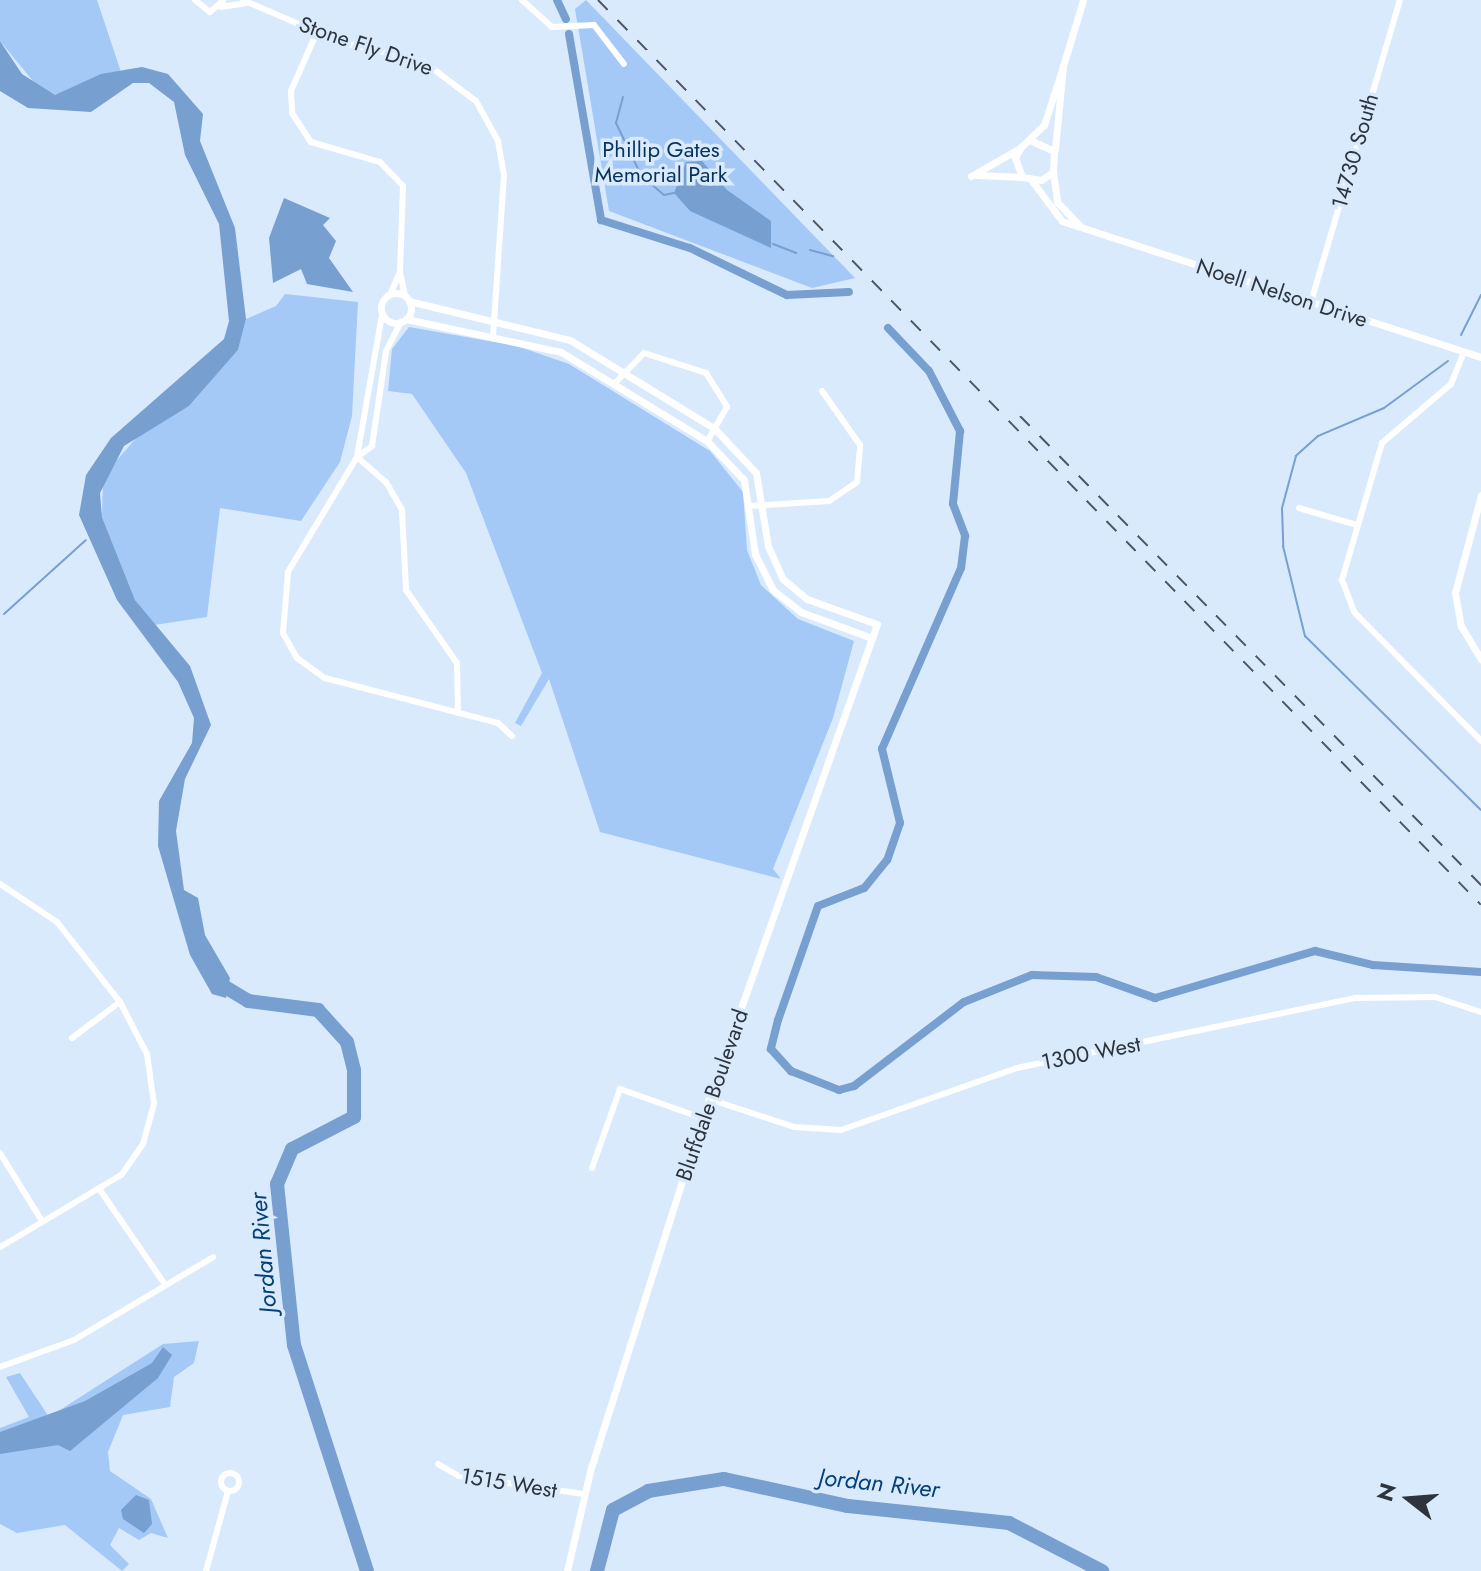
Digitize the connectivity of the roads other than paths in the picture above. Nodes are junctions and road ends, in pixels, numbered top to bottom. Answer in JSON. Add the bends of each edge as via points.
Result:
{"nodes":[{"id":1,"x":522,"y":0,"type":"edge"},
{"id":2,"x":1083,"y":0,"type":"edge"},
{"id":3,"x":1400,"y":0,"type":"edge"},
{"id":4,"x":194,"y":1,"type":"edge"},
{"id":5,"x":245,"y":1,"type":"edge"},
{"id":6,"x":222,"y":3,"type":"edge"},
{"id":7,"x":317,"y":32,"type":"junction"},
{"id":8,"x":624,"y":64,"type":"dead end"},
{"id":9,"x":1063,"y":66,"type":"junction"},
{"id":10,"x":1030,"y":140,"type":"junction"},
{"id":11,"x":1020,"y":148,"type":"junction"},
{"id":12,"x":1054,"y":151,"type":"junction"},
{"id":13,"x":1053,"y":172,"type":"junction"},
{"id":14,"x":1022,"y":177,"type":"junction"},
{"id":15,"x":1032,"y":181,"type":"junction"},
{"id":16,"x":1084,"y":229,"type":"junction"},
{"id":17,"x":400,"y":272,"type":"junction"},
{"id":18,"x":390,"y":294,"type":"junction"},
{"id":19,"x":407,"y":298,"type":"junction"},
{"id":20,"x":1311,"y":302,"type":"junction"},
{"id":21,"x":382,"y":315,"type":"junction"},
{"id":22,"x":404,"y":321,"type":"junction"},
{"id":23,"x":495,"y":321,"type":"junction"},
{"id":24,"x":493,"y":335,"type":"junction"},
{"id":25,"x":1464,"y":352,"type":"junction"},
{"id":26,"x":1481,"y":357,"type":"edge"},
{"id":27,"x":624,"y":370,"type":"junction"},
{"id":28,"x":616,"y":382,"type":"junction"},
{"id":29,"x":822,"y":391,"type":"dead end"},
{"id":30,"x":715,"y":429,"type":"junction"},
{"id":31,"x":707,"y":441,"type":"junction"},
{"id":32,"x":357,"y":457,"type":"junction"},
{"id":33,"x":1481,"y":495,"type":"edge"},
{"id":34,"x":764,"y":505,"type":"junction"},
{"id":35,"x":750,"y":506,"type":"junction"},
{"id":36,"x":1299,"y":508,"type":"dead end"},
{"id":37,"x":1357,"y":525,"type":"junction"},
{"id":38,"x":872,"y":638,"type":"junction"},
{"id":39,"x":1481,"y":659,"type":"edge"},
{"id":40,"x":458,"y":713,"type":"junction"},
{"id":41,"x":512,"y":736,"type":"dead end"},
{"id":42,"x":1481,"y":741,"type":"edge"},
{"id":43,"x":0,"y":885,"type":"edge"},
{"id":44,"x":120,"y":1002,"type":"junction"},
{"id":45,"x":1481,"y":1012,"type":"edge"},
{"id":46,"x":72,"y":1038,"type":"dead end"},
{"id":47,"x":709,"y":1099,"type":"junction"},
{"id":48,"x":702,"y":1118,"type":"junction"},
{"id":49,"x":0,"y":1153,"type":"edge"},
{"id":50,"x":592,"y":1168,"type":"dead end"},
{"id":51,"x":100,"y":1190,"type":"junction"},
{"id":52,"x":42,"y":1221,"type":"junction"},
{"id":53,"x":0,"y":1247,"type":"edge"},
{"id":54,"x":213,"y":1257,"type":"dead end"},
{"id":55,"x":164,"y":1283,"type":"junction"},
{"id":56,"x":0,"y":1367,"type":"edge"},
{"id":57,"x":438,"y":1464,"type":"dead end"},
{"id":58,"x":228,"y":1491,"type":"dead end"},
{"id":59,"x":584,"y":1494,"type":"junction"},
{"id":60,"x":206,"y":1571,"type":"edge"},
{"id":61,"x":567,"y":1571,"type":"edge"}],
"edges":[{"from":1,"to":8,"type":"street","via":[[552,27],[594,25]]},
{"from":2,"to":9,"type":"street"},
{"from":3,"to":20,"type":"street","name":"14730 South"},
{"from":4,"to":6,"type":"street","name":"Stone Fly Drive","via":[[210,12]]},
{"from":5,"to":6,"type":"street","name":"Stone Fly Drive"},
{"from":5,"to":7,"type":"street","name":"Stone Fly Drive"},
{"from":7,"to":17,"type":"street","via":[[291,91],[294,120],[318,145],[375,159],[400,180],[406,204]]},
{"from":7,"to":23,"type":"street","name":"Stone Fly Drive","via":[[433,67],[482,108],[504,175]]},
{"from":9,"to":10,"type":"street","via":[[1046,119]]},
{"from":9,"to":12,"type":"street"},
{"from":10,"to":11,"type":"street"},
{"from":10,"to":12,"type":"street"},
{"from":11,"to":14,"type":"street","via":[[1014,163]]},
{"from":11,"to":14,"type":"street","via":[[971,176]]},
{"from":12,"to":13,"type":"street"},
{"from":13,"to":15,"type":"street"},
{"from":13,"to":16,"type":"street","name":"Noell Nelson Drive","via":[[1057,202]]},
{"from":14,"to":15,"type":"street"},
{"from":15,"to":16,"type":"street","name":"Noell Nelson Drive","via":[[1053,214]]},
{"from":16,"to":20,"type":"street","name":"Noell Nelson Drive"},
{"from":17,"to":18,"type":"street"},
{"from":17,"to":19,"type":"street"},
{"from":18,"to":19,"type":"street"},
{"from":18,"to":21,"type":"street"},
{"from":19,"to":22,"type":"street"},
{"from":19,"to":23,"type":"street"},
{"from":20,"to":25,"type":"street","name":"Noell Nelson Drive"},
{"from":21,"to":22,"type":"street"},
{"from":21,"to":32,"type":"street"},
{"from":22,"to":24,"type":"street"},
{"from":22,"to":32,"type":"street","via":[[385,356],[372,446]]},
{"from":23,"to":24,"type":"street","name":"Stone Fly Drive"},
{"from":23,"to":27,"type":"street","via":[[558,336]]},
{"from":24,"to":28,"type":"street","via":[[546,346]]},
{"from":25,"to":26,"type":"street","name":"Noell Nelson Drive"},
{"from":25,"to":37,"type":"street","via":[[1451,384],[1385,437]]},
{"from":27,"to":28,"type":"street"},
{"from":27,"to":30,"type":"street"},
{"from":27,"to":30,"type":"street","via":[[644,353],[706,373],[726,405]]},
{"from":28,"to":31,"type":"street"},
{"from":29,"to":34,"type":"street","via":[[860,445],[857,482],[829,501]]},
{"from":30,"to":31,"type":"street"},
{"from":30,"to":34,"type":"street","via":[[751,464]]},
{"from":31,"to":35,"type":"street","via":[[735,465]]},
{"from":32,"to":40,"type":"street","via":[[386,482],[402,510],[406,590],[457,663]]},
{"from":32,"to":40,"type":"street","via":[[288,572],[279,609],[286,640],[325,678]]},
{"from":33,"to":39,"type":"street","via":[[1455,593],[1461,626]]},
{"from":34,"to":35,"type":"street"},
{"from":34,"to":38,"type":"street","name":"Bluffdale Boulevard","via":[[770,555],[789,585],[877,624]]},
{"from":35,"to":38,"type":"street","via":[[758,565],[779,597],[810,616]]},
{"from":36,"to":37,"type":"street"},
{"from":37,"to":42,"type":"street","via":[[1343,574],[1349,606]]},
{"from":38,"to":47,"type":"street","name":"Bluffdale Boulevard"},
{"from":40,"to":41,"type":"street","via":[[498,723]]},
{"from":43,"to":44,"type":"street","via":[[57,922]]},
{"from":44,"to":46,"type":"street"},
{"from":44,"to":51,"type":"street","via":[[147,1054],[154,1104],[131,1164]]},
{"from":45,"to":47,"type":"street","name":"1300 West","via":[[1426,995],[1356,998],[1017,1068],[841,1130],[794,1127]]},
{"from":47,"to":48,"type":"street","name":"Bluffdale Boulevard"},
{"from":48,"to":50,"type":"street","via":[[620,1089]]},
{"from":48,"to":59,"type":"street","name":"Bluffdale Boulevard"},
{"from":49,"to":52,"type":"street"},
{"from":51,"to":52,"type":"street"},
{"from":51,"to":55,"type":"street"},
{"from":52,"to":53,"type":"street"},
{"from":54,"to":55,"type":"street"},
{"from":55,"to":56,"type":"street","via":[[74,1340]]},
{"from":57,"to":59,"type":"street","name":"1515 West","via":[[459,1476]]},
{"from":58,"to":60,"type":"street"},
{"from":59,"to":61,"type":"street","name":"Bluffdale Boulevard"}]}
